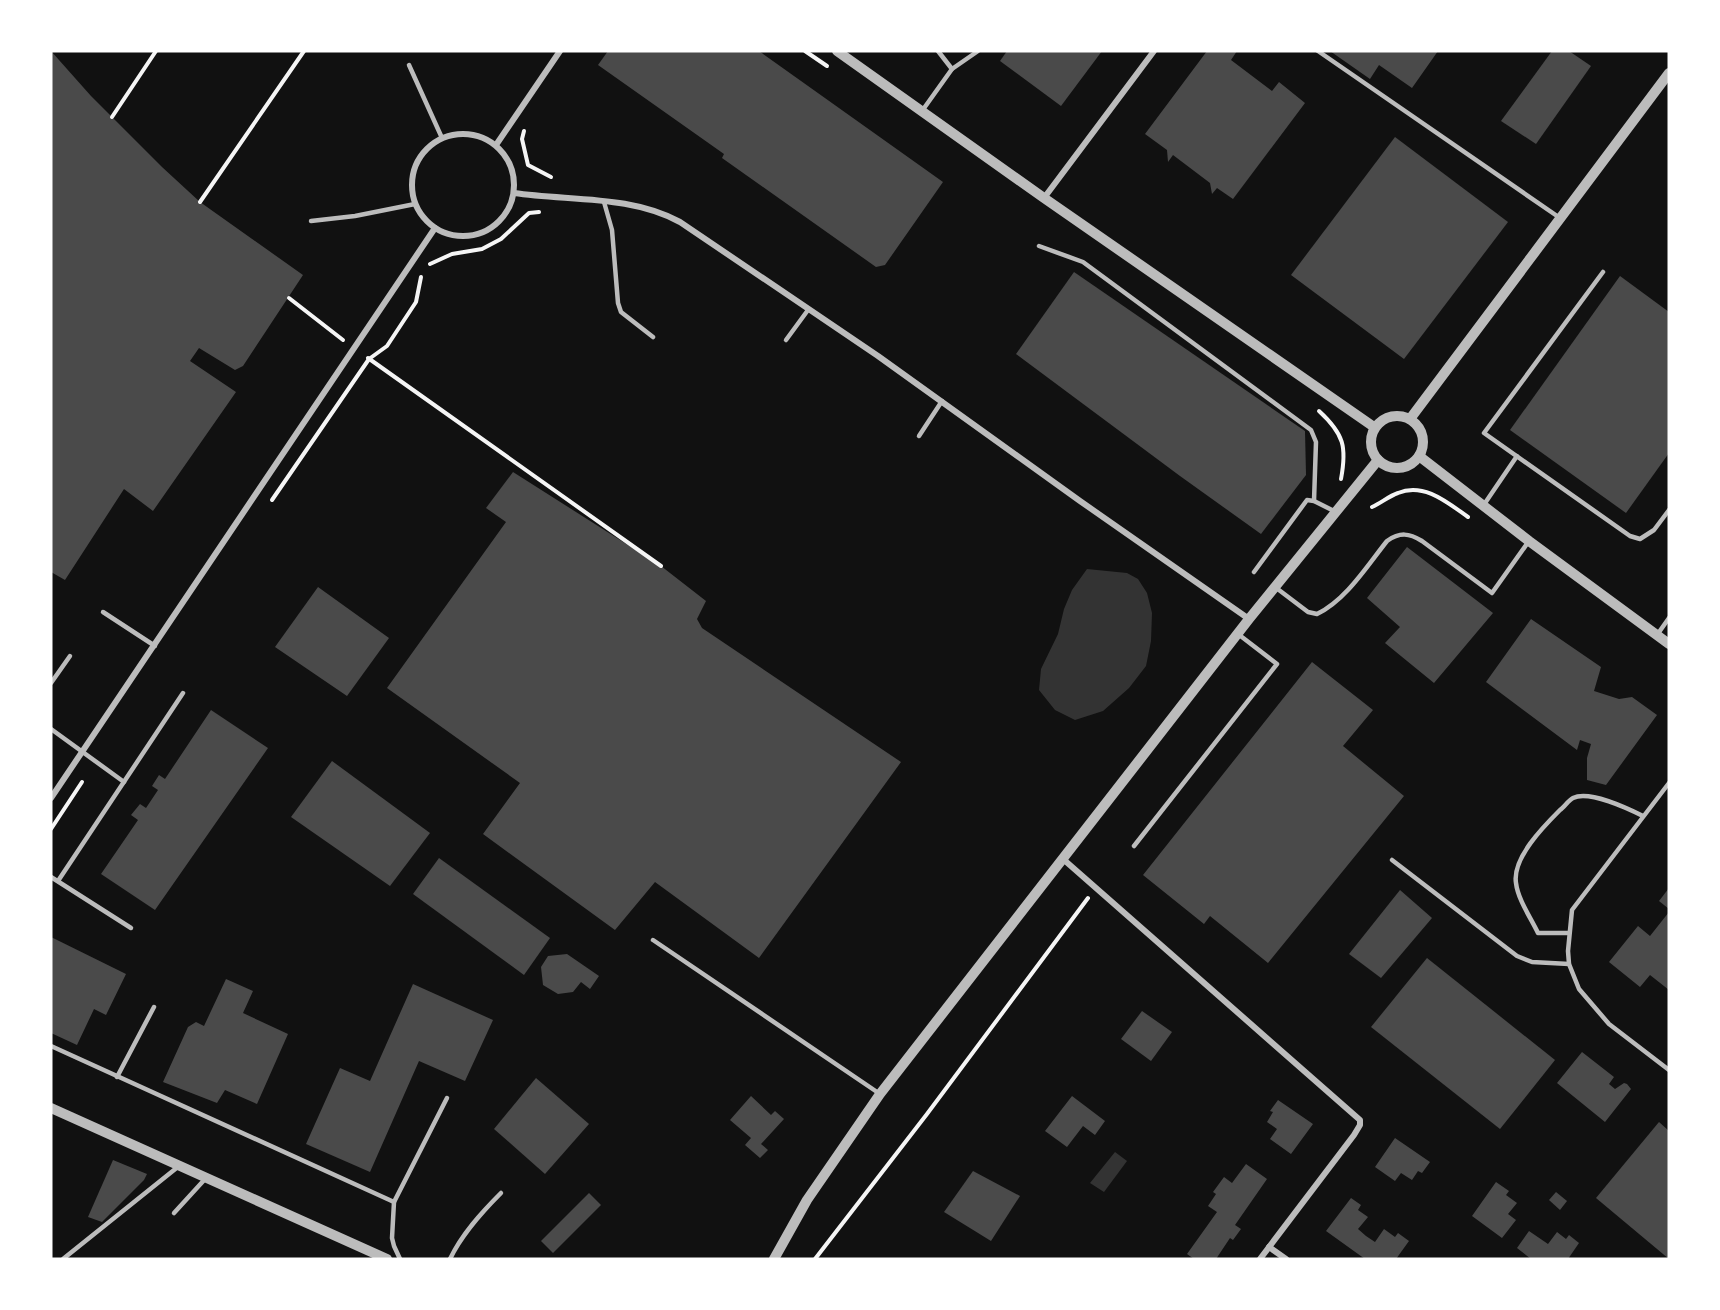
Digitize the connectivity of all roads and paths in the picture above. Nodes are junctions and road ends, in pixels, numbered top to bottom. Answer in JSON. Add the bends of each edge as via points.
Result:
{"nodes":[{"id":1,"x":156,"y":51,"type":"edge"},
{"id":2,"x":304,"y":51,"type":"edge"},
{"id":3,"x":560,"y":51,"type":"edge"},
{"id":4,"x":837,"y":51,"type":"edge"},
{"id":5,"x":939,"y":51,"type":"edge"},
{"id":6,"x":978,"y":51,"type":"edge"},
{"id":7,"x":1154,"y":51,"type":"edge"},
{"id":8,"x":1318,"y":51,"type":"edge"},
{"id":9,"x":409,"y":65,"type":"dead end"},
{"id":10,"x":952,"y":69,"type":"junction"},
{"id":11,"x":1669,"y":73,"type":"edge"},
{"id":12,"x":922,"y":111,"type":"junction"},
{"id":13,"x":112,"y":117,"type":"dead end"},
{"id":14,"x":524,"y":129,"type":"dead end"},
{"id":15,"x":442,"y":138,"type":"junction"},
{"id":16,"x":496,"y":145,"type":"junction"},
{"id":17,"x":551,"y":177,"type":"dead end"},
{"id":18,"x":514,"y":193,"type":"junction"},
{"id":19,"x":1044,"y":198,"type":"junction"},
{"id":20,"x":200,"y":202,"type":"dead end"},
{"id":21,"x":604,"y":202,"type":"junction"},
{"id":22,"x":415,"y":204,"type":"junction"},
{"id":23,"x":549,"y":210,"type":"dead end"},
{"id":24,"x":1562,"y":218,"type":"junction"},
{"id":25,"x":311,"y":221,"type":"dead end"},
{"id":26,"x":435,"y":228,"type":"junction"},
{"id":27,"x":1039,"y":246,"type":"dead end"},
{"id":28,"x":427,"y":267,"type":"dead end"},
{"id":29,"x":422,"y":272,"type":"dead end"},
{"id":30,"x":1603,"y":272,"type":"dead end"},
{"id":31,"x":289,"y":298,"type":"dead end"},
{"id":32,"x":808,"y":310,"type":"junction"},
{"id":33,"x":653,"y":337,"type":"dead end"},
{"id":34,"x":786,"y":340,"type":"dead end"},
{"id":35,"x":355,"y":348,"type":"junction"},
{"id":36,"x":369,"y":358,"type":"junction"},
{"id":37,"x":942,"y":401,"type":"junction"},
{"id":38,"x":1410,"y":419,"type":"junction"},
{"id":39,"x":1374,"y":428,"type":"junction"},
{"id":40,"x":919,"y":436,"type":"dead end"},
{"id":41,"x":1419,"y":456,"type":"junction"},
{"id":42,"x":1517,"y":456,"type":"junction"},
{"id":43,"x":1378,"y":460,"type":"junction"},
{"id":44,"x":1314,"y":501,"type":"junction"},
{"id":45,"x":269,"y":504,"type":"dead end"},
{"id":46,"x":1483,"y":506,"type":"junction"},
{"id":47,"x":1669,"y":510,"type":"edge"},
{"id":48,"x":1336,"y":512,"type":"junction"},
{"id":49,"x":1529,"y":541,"type":"junction"},
{"id":50,"x":661,"y":566,"type":"dead end"},
{"id":51,"x":1254,"y":572,"type":"dead end"},
{"id":52,"x":1275,"y":587,"type":"junction"},
{"id":53,"x":103,"y":612,"type":"dead end"},
{"id":54,"x":1669,"y":618,"type":"edge"},
{"id":55,"x":1249,"y":619,"type":"junction"},
{"id":56,"x":1238,"y":634,"type":"junction"},
{"id":57,"x":1657,"y":635,"type":"junction"},
{"id":58,"x":1669,"y":644,"type":"edge"},
{"id":59,"x":155,"y":646,"type":"junction"},
{"id":60,"x":70,"y":656,"type":"dead end"},
{"id":61,"x":51,"y":683,"type":"edge"},
{"id":62,"x":183,"y":693,"type":"dead end"},
{"id":63,"x":51,"y":729,"type":"edge"},
{"id":64,"x":82,"y":753,"type":"junction"},
{"id":65,"x":95,"y":762,"type":"junction"},
{"id":66,"x":124,"y":782,"type":"junction"},
{"id":67,"x":1669,"y":783,"type":"edge"},
{"id":68,"x":51,"y":798,"type":"edge"},
{"id":69,"x":1643,"y":816,"type":"junction"},
{"id":70,"x":51,"y":829,"type":"edge"},
{"id":71,"x":1134,"y":846,"type":"dead end"},
{"id":72,"x":1063,"y":859,"type":"junction"},
{"id":73,"x":1392,"y":860,"type":"dead end"},
{"id":74,"x":51,"y":876,"type":"edge"},
{"id":75,"x":58,"y":881,"type":"junction"},
{"id":76,"x":1096,"y":888,"type":"junction"},
{"id":77,"x":131,"y":928,"type":"dead end"},
{"id":78,"x":1569,"y":933,"type":"junction"},
{"id":79,"x":653,"y":940,"type":"dead end"},
{"id":80,"x":1569,"y":964,"type":"junction"},
{"id":81,"x":154,"y":1007,"type":"dead end"},
{"id":82,"x":51,"y":1046,"type":"edge"},
{"id":83,"x":1669,"y":1070,"type":"edge"},
{"id":84,"x":117,"y":1077,"type":"junction"},
{"id":85,"x":880,"y":1094,"type":"junction"},
{"id":86,"x":447,"y":1098,"type":"dead end"},
{"id":87,"x":51,"y":1108,"type":"edge"},
{"id":88,"x":178,"y":1166,"type":"junction"},
{"id":89,"x":206,"y":1178,"type":"junction"},
{"id":90,"x":501,"y":1193,"type":"dead end"},
{"id":91,"x":394,"y":1202,"type":"junction"},
{"id":92,"x":174,"y":1213,"type":"dead end"},
{"id":93,"x":1269,"y":1247,"type":"junction"},
{"id":94,"x":63,"y":1259,"type":"edge"},
{"id":95,"x":387,"y":1259,"type":"edge"},
{"id":96,"x":400,"y":1259,"type":"edge"},
{"id":97,"x":450,"y":1259,"type":"edge"},
{"id":98,"x":774,"y":1259,"type":"edge"},
{"id":99,"x":815,"y":1259,"type":"edge"},
{"id":100,"x":1260,"y":1259,"type":"edge"},
{"id":101,"x":1287,"y":1259,"type":"edge"}],
"edges":[{"from":1,"to":13,"type":"path"},
{"from":2,"to":20,"type":"path"},
{"from":3,"to":16,"type":"street"},
{"from":4,"to":12,"type":"street"},
{"from":5,"to":10,"type":"lane"},
{"from":6,"to":10,"type":"lane"},
{"from":7,"to":19,"type":"street"},
{"from":8,"to":24,"type":"lane"},
{"from":9,"to":15,"type":"lane"},
{"from":10,"to":12,"type":"lane"},
{"from":11,"to":24,"type":"street"},
{"from":12,"to":19,"type":"street"},
{"from":14,"to":17,"type":"path","via":[[522,139],[528,165]]},
{"from":15,"to":16,"type":"street","via":[[470,134]]},
{"from":15,"to":22,"type":"street","via":[[419,158],[412,189]]},
{"from":16,"to":18,"type":"street","via":[[511,166]]},
{"from":18,"to":21,"type":"street"},
{"from":18,"to":26,"type":"street","via":[[509,209],[484,232],[451,235]]},
{"from":19,"to":39,"type":"street"},
{"from":21,"to":32,"type":"street","via":[[634,204],[680,222]]},
{"from":21,"to":33,"type":"lane","via":[[612,230],[621,312]]},
{"from":22,"to":25,"type":"lane"},
{"from":22,"to":26,"type":"street"},
{"from":23,"to":28,"type":"path","via":[[529,213],[501,239],[482,249],[452,254]]},
{"from":24,"to":38,"type":"street"},
{"from":26,"to":35,"type":"street"},
{"from":27,"to":44,"type":"lane","via":[[1083,262],[1311,430],[1316,442]]},
{"from":29,"to":36,"type":"path","via":[[416,302],[387,346]]},
{"from":30,"to":42,"type":"lane","via":[[1484,433]]},
{"from":31,"to":35,"type":"path"},
{"from":32,"to":34,"type":"lane"},
{"from":32,"to":37,"type":"street"},
{"from":35,"to":36,"type":"path"},
{"from":35,"to":59,"type":"street"},
{"from":36,"to":45,"type":"path"},
{"from":36,"to":50,"type":"path"},
{"from":37,"to":40,"type":"lane"},
{"from":37,"to":55,"type":"street"},
{"from":38,"to":39,"type":"street","via":[[1395,415]]},
{"from":38,"to":41,"type":"street","via":[[1421,432]]},
{"from":39,"to":43,"type":"street","via":[[1370,444]]},
{"from":41,"to":43,"type":"street","via":[[1399,468]]},
{"from":41,"to":46,"type":"street"},
{"from":42,"to":46,"type":"lane"},
{"from":42,"to":47,"type":"lane","via":[[1630,536],[1640,539],[1654,530]]},
{"from":43,"to":48,"type":"street"},
{"from":44,"to":48,"type":"lane"},
{"from":44,"to":51,"type":"lane","via":[[1308,500]]},
{"from":46,"to":49,"type":"street"},
{"from":48,"to":52,"type":"street"},
{"from":49,"to":52,"type":"lane","via":[[1492,593],[1422,541],[1404,534],[1387,542],[1339,599],[1317,614],[1308,612]]},
{"from":49,"to":57,"type":"street"},
{"from":52,"to":55,"type":"street"},
{"from":53,"to":59,"type":"lane"},
{"from":54,"to":57,"type":"lane"},
{"from":55,"to":56,"type":"street"},
{"from":56,"to":71,"type":"lane","via":[[1277,664]]},
{"from":56,"to":72,"type":"street"},
{"from":57,"to":58,"type":"street"},
{"from":59,"to":64,"type":"street"},
{"from":60,"to":61,"type":"lane"},
{"from":62,"to":66,"type":"lane"},
{"from":63,"to":64,"type":"lane"},
{"from":64,"to":65,"type":"lane"},
{"from":64,"to":68,"type":"street"},
{"from":65,"to":66,"type":"lane"},
{"from":65,"to":70,"type":"path"},
{"from":66,"to":75,"type":"lane"},
{"from":67,"to":69,"type":"lane"},
{"from":69,"to":78,"type":"lane","via":[[1572,910]]},
{"from":69,"to":78,"type":"lane","via":[[1618,803],[1574,797],[1539,830],[1519,863],[1515,882],[1538,933]]},
{"from":72,"to":76,"type":"street"},
{"from":72,"to":85,"type":"street"},
{"from":73,"to":80,"type":"lane","via":[[1517,956],[1532,962]]},
{"from":74,"to":75,"type":"lane"},
{"from":75,"to":77,"type":"lane"},
{"from":76,"to":93,"type":"street","via":[[1360,1120],[1354,1135]]},
{"from":76,"to":99,"type":"path"},
{"from":78,"to":80,"type":"lane"},
{"from":79,"to":85,"type":"lane"},
{"from":80,"to":83,"type":"lane","via":[[1579,989],[1609,1024]]},
{"from":81,"to":84,"type":"lane"},
{"from":82,"to":84,"type":"lane"},
{"from":84,"to":91,"type":"lane"},
{"from":85,"to":98,"type":"street","via":[[807,1200]]},
{"from":86,"to":91,"type":"lane"},
{"from":87,"to":88,"type":"street"},
{"from":88,"to":89,"type":"street"},
{"from":88,"to":94,"type":"lane"},
{"from":89,"to":92,"type":"lane"},
{"from":89,"to":95,"type":"street"},
{"from":90,"to":97,"type":"lane","via":[[474,1222]]},
{"from":91,"to":96,"type":"lane","via":[[392,1238]]},
{"from":93,"to":100,"type":"street"},
{"from":93,"to":101,"type":"street"}]}
